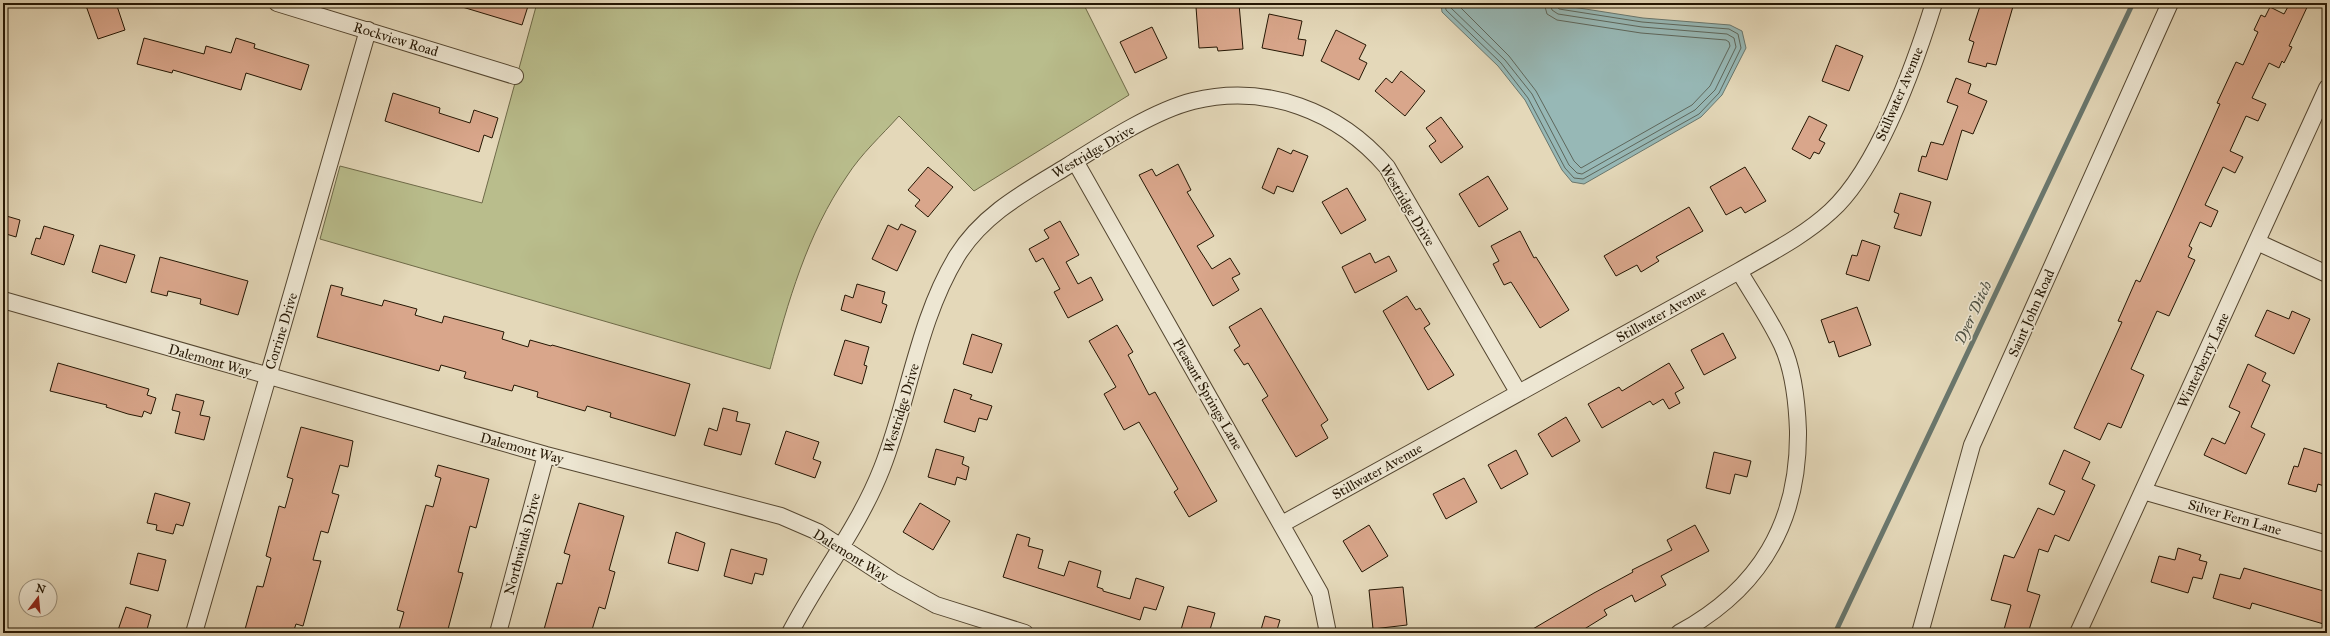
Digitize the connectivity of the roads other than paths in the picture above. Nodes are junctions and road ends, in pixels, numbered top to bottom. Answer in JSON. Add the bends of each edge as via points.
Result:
{"nodes":[{"id":1,"x":277,"y":3,"type":"edge"},
{"id":2,"x":1934,"y":3,"type":"edge"},
{"id":3,"x":2170,"y":3,"type":"edge"},
{"id":4,"x":368,"y":30,"type":"junction"},
{"id":5,"x":515,"y":76,"type":"dead end"},
{"id":6,"x":2327,"y":88,"type":"edge"},
{"id":7,"x":1075,"y":161,"type":"junction"},
{"id":8,"x":2257,"y":242,"type":"junction"},
{"id":9,"x":1739,"y":271,"type":"junction"},
{"id":10,"x":2327,"y":274,"type":"edge"},
{"id":11,"x":3,"y":300,"type":"edge"},
{"id":12,"x":267,"y":377,"type":"junction"},
{"id":13,"x":1518,"y":392,"type":"junction"},
{"id":14,"x":546,"y":455,"type":"junction"},
{"id":15,"x":2143,"y":491,"type":"junction"},
{"id":16,"x":1282,"y":524,"type":"junction"},
{"id":17,"x":2327,"y":544,"type":"edge"},
{"id":18,"x":840,"y":546,"type":"junction"},
{"id":19,"x":194,"y":633,"type":"edge"},
{"id":20,"x":498,"y":633,"type":"edge"},
{"id":21,"x":790,"y":633,"type":"edge"},
{"id":22,"x":1025,"y":633,"type":"edge"},
{"id":23,"x":1328,"y":633,"type":"edge"},
{"id":24,"x":1679,"y":633,"type":"edge"},
{"id":25,"x":1920,"y":633,"type":"edge"},
{"id":26,"x":2078,"y":633,"type":"edge"}],
"edges":[{"from":1,"to":4,"type":"street","name":"Rockview Road"},
{"from":2,"to":9,"type":"street","name":"Stillwater Avenue","via":[[1901,93],[1857,181],[1832,211],[1803,233]]},
{"from":3,"to":25,"type":"street","name":"Saint John Road","via":[[1972,445]]},
{"from":4,"to":5,"type":"street","name":"Rockview Road"},
{"from":4,"to":12,"type":"street","name":"Corrine Drive"},
{"from":6,"to":8,"type":"street","name":"Winterberry Lane"},
{"from":7,"to":13,"type":"street","name":"Westridge Drive","via":[[1152,117],[1191,101],[1222,96],[1281,99],[1344,127],[1371,148],[1387,167]]},
{"from":7,"to":16,"type":"street","name":"Pleasant Springs Lane"},
{"from":7,"to":18,"type":"street","name":"Westridge Drive","via":[[1001,207],[978,229],[958,255],[932,308],[882,468],[868,499]]},
{"from":8,"to":10,"type":"street"},
{"from":8,"to":15,"type":"street","name":"Winterberry Lane"},
{"from":9,"to":13,"type":"street","name":"Stillwater Avenue"},
{"from":9,"to":24,"type":"street","via":[[1782,345],[1797,400],[1798,459],[1788,511],[1764,559],[1735,595],[1701,621]]},
{"from":11,"to":12,"type":"street","name":"Dalemont Way"},
{"from":12,"to":14,"type":"street","name":"Dalemont Way"},
{"from":12,"to":19,"type":"street","name":"Corrine Drive"},
{"from":13,"to":16,"type":"street","name":"Stillwater Avenue"},
{"from":14,"to":18,"type":"street","name":"Dalemont Way","via":[[757,508],[818,532]]},
{"from":14,"to":20,"type":"street","name":"Northwinds Drive"},
{"from":15,"to":17,"type":"street","name":"Silver Fern Lane"},
{"from":15,"to":26,"type":"street","name":"Winterberry Lane"},
{"from":16,"to":23,"type":"street","name":"Pleasant Springs Lane","via":[[1320,593]]},
{"from":18,"to":21,"type":"street","name":"Westridge Drive"},
{"from":18,"to":22,"type":"street","name":"Dalemont Way","via":[[893,581],[936,605]]}]}
